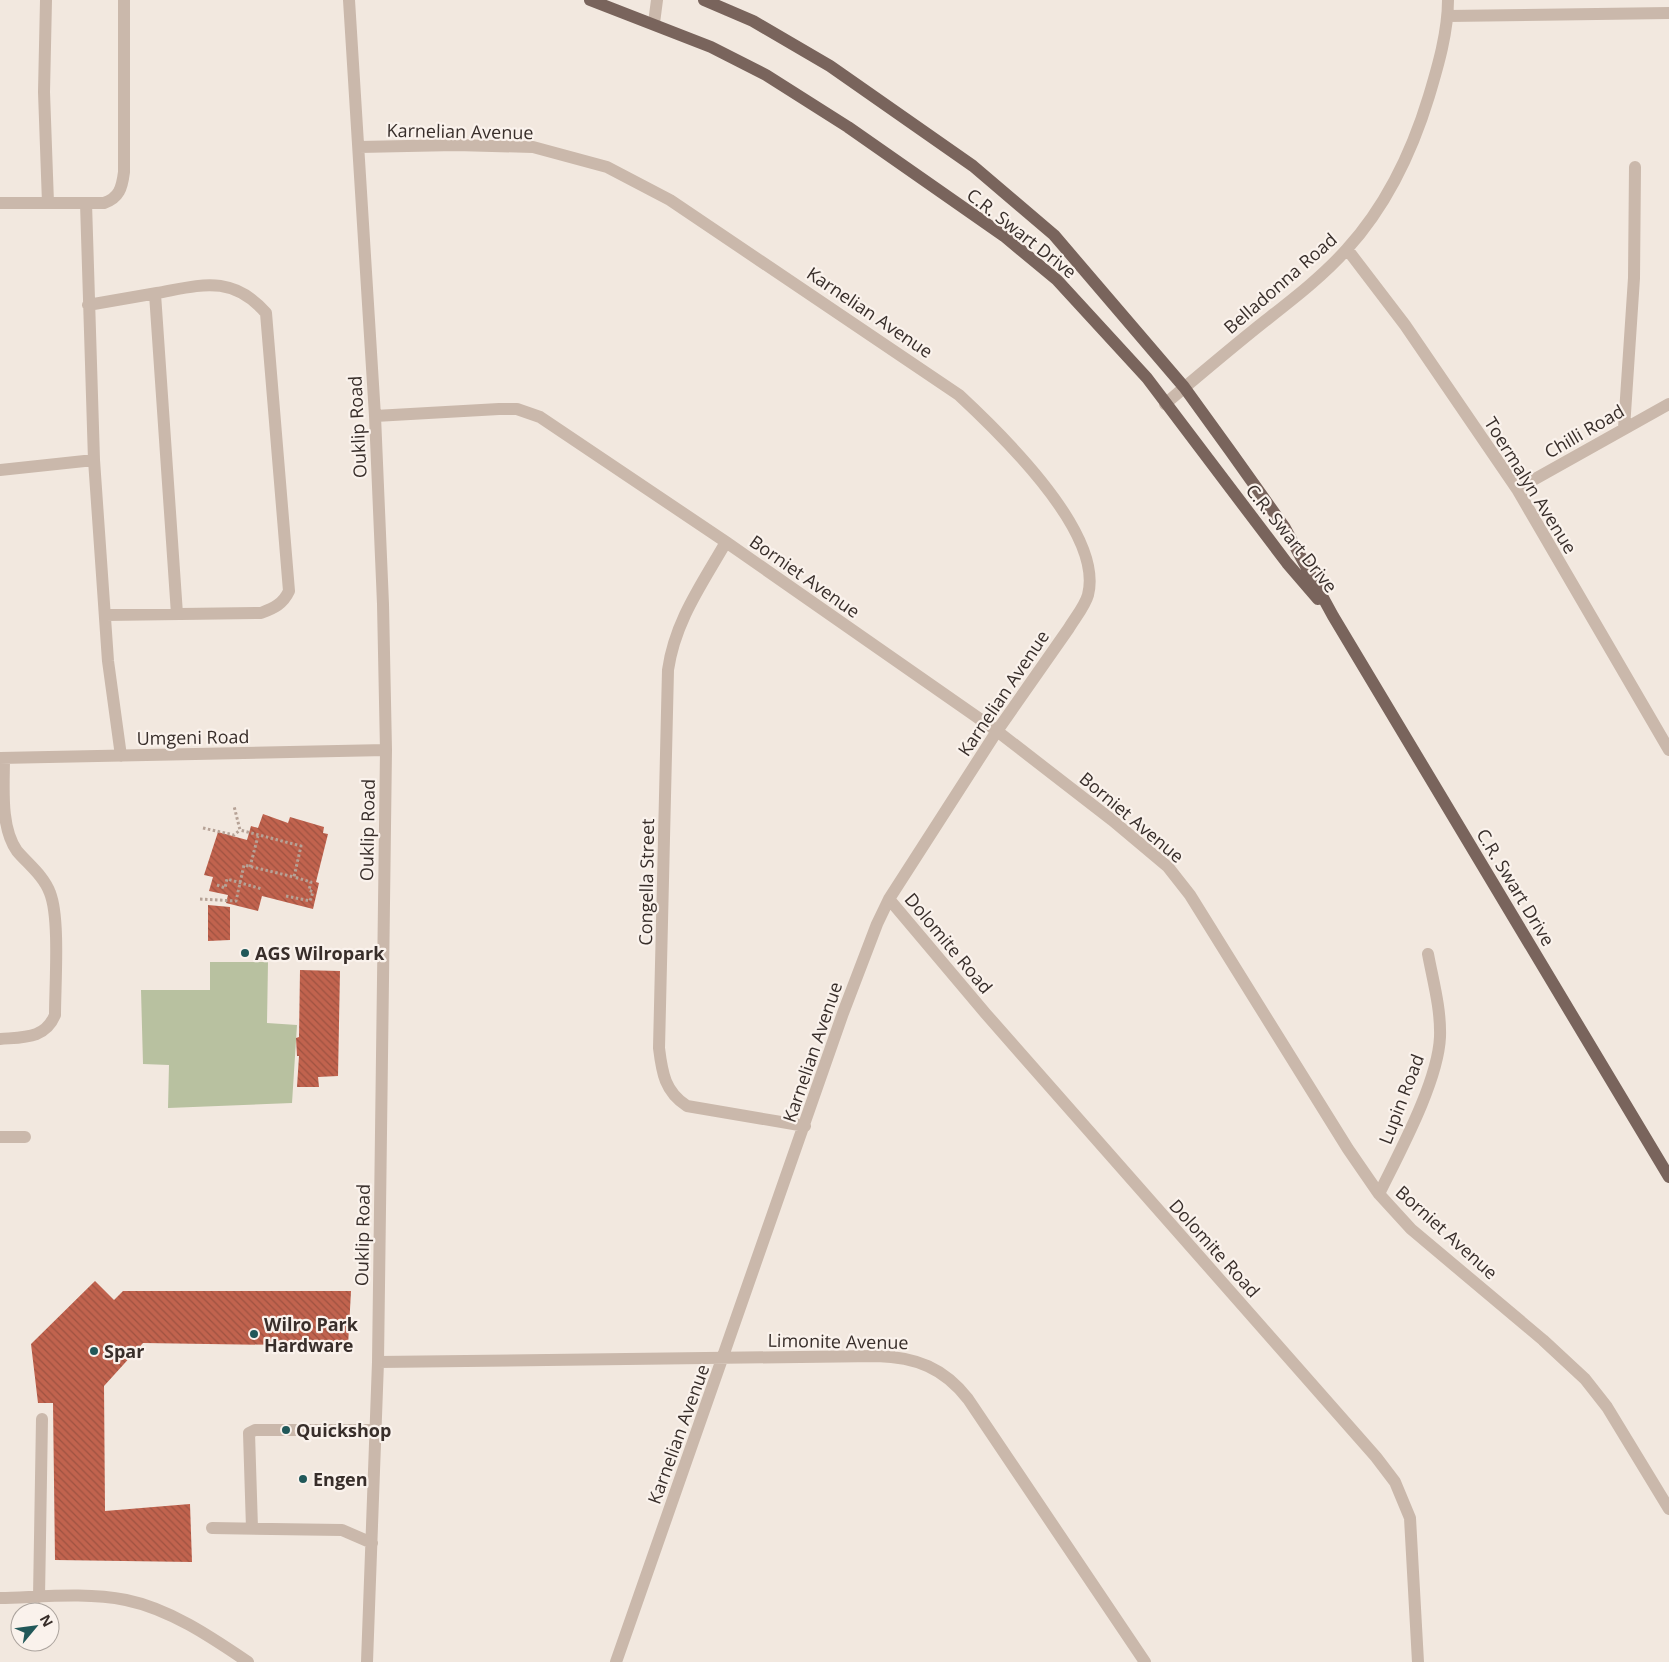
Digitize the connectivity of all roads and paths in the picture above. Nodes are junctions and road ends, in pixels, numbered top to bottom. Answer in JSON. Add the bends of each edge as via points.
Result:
{"nodes":[{"id":1,"x":46,"y":0,"type":"edge"},
{"id":2,"x":124,"y":0,"type":"edge"},
{"id":3,"x":349,"y":0,"type":"edge"},
{"id":4,"x":590,"y":0,"type":"edge"},
{"id":5,"x":657,"y":0,"type":"edge"},
{"id":6,"x":704,"y":0,"type":"edge"},
{"id":7,"x":1448,"y":0,"type":"edge"},
{"id":8,"x":1669,"y":13,"type":"edge"},
{"id":9,"x":1448,"y":16,"type":"junction"},
{"id":10,"x":654,"y":23,"type":"junction"},
{"id":11,"x":359,"y":147,"type":"junction"},
{"id":12,"x":1635,"y":167,"type":"dead end"},
{"id":13,"x":0,"y":203,"type":"edge"},
{"id":14,"x":48,"y":203,"type":"junction"},
{"id":15,"x":86,"y":203,"type":"junction"},
{"id":16,"x":1347,"y":249,"type":"junction"},
{"id":17,"x":155,"y":294,"type":"junction"},
{"id":18,"x":88,"y":305,"type":"junction"},
{"id":19,"x":1184,"y":388,"type":"junction"},
{"id":20,"x":1165,"y":404,"type":"junction"},
{"id":21,"x":1669,"y":404,"type":"edge"},
{"id":22,"x":374,"y":416,"type":"junction"},
{"id":23,"x":1624,"y":428,"type":"junction"},
{"id":24,"x":94,"y":460,"type":"junction"},
{"id":25,"x":0,"y":470,"type":"edge"},
{"id":26,"x":1517,"y":489,"type":"junction"},
{"id":27,"x":726,"y":542,"type":"junction"},
{"id":28,"x":177,"y":614,"type":"junction"},
{"id":29,"x":105,"y":615,"type":"junction"},
{"id":30,"x":1333,"y":616,"type":"junction"},
{"id":31,"x":997,"y":731,"type":"junction"},
{"id":32,"x":1669,"y":749,"type":"edge"},
{"id":33,"x":386,"y":750,"type":"junction"},
{"id":34,"x":121,"y":756,"type":"junction"},
{"id":35,"x":2,"y":758,"type":"edge"},
{"id":36,"x":2,"y":804,"type":"edge"},
{"id":37,"x":234,"y":806,"type":"dead end"},
{"id":38,"x":203,"y":828,"type":"dead end"},
{"id":39,"x":240,"y":830,"type":"junction"},
{"id":40,"x":258,"y":836,"type":"junction"},
{"id":41,"x":250,"y":867,"type":"junction"},
{"id":42,"x":294,"y":877,"type":"junction"},
{"id":43,"x":239,"y":882,"type":"junction"},
{"id":44,"x":217,"y":886,"type":"dead end"},
{"id":45,"x":262,"y":889,"type":"dead end"},
{"id":46,"x":286,"y":896,"type":"dead end"},
{"id":47,"x":200,"y":899,"type":"dead end"},
{"id":48,"x":889,"y":899,"type":"junction"},
{"id":49,"x":1428,"y":954,"type":"dead end"},
{"id":50,"x":0,"y":1039,"type":"edge"},
{"id":51,"x":805,"y":1126,"type":"junction"},
{"id":52,"x":0,"y":1137,"type":"edge"},
{"id":53,"x":25,"y":1137,"type":"dead end"},
{"id":54,"x":1669,"y":1178,"type":"edge"},
{"id":55,"x":1379,"y":1194,"type":"junction"},
{"id":56,"x":724,"y":1357,"type":"junction"},
{"id":57,"x":378,"y":1362,"type":"junction"},
{"id":58,"x":42,"y":1419,"type":"dead end"},
{"id":59,"x":375,"y":1430,"type":"junction"},
{"id":60,"x":1669,"y":1509,"type":"edge"},
{"id":61,"x":212,"y":1528,"type":"dead end"},
{"id":62,"x":252,"y":1528,"type":"junction"},
{"id":63,"x":372,"y":1543,"type":"junction"},
{"id":64,"x":39,"y":1597,"type":"junction"},
{"id":65,"x":0,"y":1598,"type":"edge"},
{"id":66,"x":248,"y":1662,"type":"edge"},
{"id":67,"x":367,"y":1662,"type":"edge"},
{"id":68,"x":616,"y":1662,"type":"edge"},
{"id":69,"x":1145,"y":1662,"type":"edge"},
{"id":70,"x":1418,"y":1662,"type":"edge"}],
"edges":[{"from":1,"to":14,"type":"street","via":[[44,92]]},
{"from":2,"to":15,"type":"street","via":[[122,186],[110,201]]},
{"from":3,"to":11,"type":"street","name":"Ouklip Road"},
{"from":4,"to":10,"type":"main road","name":"C.R. Swart Drive"},
{"from":5,"to":10,"type":"street"},
{"from":6,"to":19,"type":"main road","name":"C.R. Swart Drive","via":[[753,21],[830,66],[973,166],[1054,235]]},
{"from":7,"to":9,"type":"street","name":"Belladonna Road"},
{"from":8,"to":9,"type":"street"},
{"from":9,"to":16,"type":"street","name":"Belladonna Road","via":[[1419,130],[1399,176]]},
{"from":10,"to":20,"type":"main road","name":"C.R. Swart Drive","via":[[766,75],[848,126],[1004,236],[1057,280],[1147,378]]},
{"from":11,"to":22,"type":"street","name":"Ouklip Road"},
{"from":11,"to":31,"type":"street","name":"Karnelian Avenue","via":[[533,147],[607,167],[670,200],[959,394],[1000,434],[1058,504],[1078,534],[1087,562],[1088,596]]},
{"from":12,"to":23,"type":"street","via":[[1634,278]]},
{"from":13,"to":14,"type":"street"},
{"from":14,"to":15,"type":"street"},
{"from":15,"to":18,"type":"street"},
{"from":16,"to":19,"type":"street","name":"Belladonna Road","via":[[1296,296]]},
{"from":16,"to":26,"type":"street","name":"Toermalyn Avenue","via":[[1405,325]]},
{"from":17,"to":18,"type":"street"},
{"from":17,"to":28,"type":"street"},
{"from":17,"to":28,"type":"street","via":[[206,284],[234,289],[254,299],[266,313],[289,591],[284,601],[261,613]]},
{"from":18,"to":24,"type":"street"},
{"from":19,"to":20,"type":"street","name":"Belladonna Road"},
{"from":19,"to":30,"type":"main road","name":"C.R. Swart Drive","via":[[1285,528]]},
{"from":20,"to":30,"type":"main road","name":"C.R. Swart Drive","via":[[1287,563]]},
{"from":21,"to":23,"type":"street","name":"Chilli Road"},
{"from":22,"to":27,"type":"street","name":"Borniet Avenue","via":[[499,408],[528,412]]},
{"from":22,"to":33,"type":"street","name":"Ouklip Road"},
{"from":23,"to":26,"type":"street","name":"Chilli Road"},
{"from":24,"to":25,"type":"street"},
{"from":24,"to":29,"type":"street"},
{"from":26,"to":32,"type":"street","name":"Toermalyn Avenue"},
{"from":27,"to":31,"type":"street","name":"Borniet Avenue"},
{"from":27,"to":51,"type":"street","name":"Congella Street","via":[[674,636],[668,670],[659,1048],[662,1076],[676,1099],[687,1106]]},
{"from":28,"to":29,"type":"street"},
{"from":29,"to":34,"type":"street"},
{"from":30,"to":54,"type":"main road","name":"C.R. Swart Drive"},
{"from":31,"to":48,"type":"street","name":"Karnelian Avenue"},
{"from":31,"to":55,"type":"street","name":"Borniet Avenue","via":[[1112,820],[1178,879]]},
{"from":33,"to":34,"type":"street","name":"Umgeni Road"},
{"from":33,"to":57,"type":"street","name":"Ouklip Road"},
{"from":34,"to":35,"type":"street","name":"Umgeni Road"},
{"from":35,"to":36,"type":"street"},
{"from":36,"to":50,"type":"street","via":[[9,838],[51,894],[55,1015],[50,1027],[42,1033]]},
{"from":37,"to":39,"type":"path"},
{"from":38,"to":39,"type":"path","via":[[234,835]]},
{"from":39,"to":40,"type":"path"},
{"from":40,"to":41,"type":"path"},
{"from":40,"to":42,"type":"path","via":[[300,846]]},
{"from":41,"to":42,"type":"path"},
{"from":41,"to":43,"type":"path","via":[[244,865]]},
{"from":42,"to":46,"type":"path","via":[[311,882],[309,890],[313,892],[310,901]]},
{"from":43,"to":44,"type":"path","via":[[227,879],[225,888]]},
{"from":43,"to":45,"type":"path"},
{"from":43,"to":47,"type":"path","via":[[236,901]]},
{"from":48,"to":51,"type":"street","name":"Karnelian Avenue","via":[[843,1013]]},
{"from":48,"to":70,"type":"street","name":"Dolomite Road","via":[[1395,1482],[1410,1518]]},
{"from":49,"to":55,"type":"street","name":"Lupin Road","via":[[1438,1004],[1439,1050],[1425,1096]]},
{"from":51,"to":56,"type":"street","name":"Karnelian Avenue"},
{"from":52,"to":53,"type":"street"},
{"from":55,"to":60,"type":"street","name":"Borniet Avenue","via":[[1411,1229],[1585,1379],[1607,1407]]},
{"from":56,"to":57,"type":"street","name":"Limonite Avenue"},
{"from":56,"to":68,"type":"street","name":"Karnelian Avenue"},
{"from":56,"to":69,"type":"street","name":"Limonite Avenue","via":[[900,1356],[932,1368],[968,1399]]},
{"from":57,"to":59,"type":"street","name":"Ouklip Road"},
{"from":58,"to":64,"type":"street"},
{"from":59,"to":62,"type":"street","via":[[250,1432],[247,1438]]},
{"from":59,"to":63,"type":"street","name":"Ouklip Road"},
{"from":61,"to":62,"type":"street"},
{"from":62,"to":63,"type":"street","via":[[342,1530]]},
{"from":63,"to":67,"type":"street","name":"Ouklip Road"},
{"from":64,"to":65,"type":"street"},
{"from":64,"to":66,"type":"street","via":[[109,1598],[146,1606],[211,1637]]}]}
